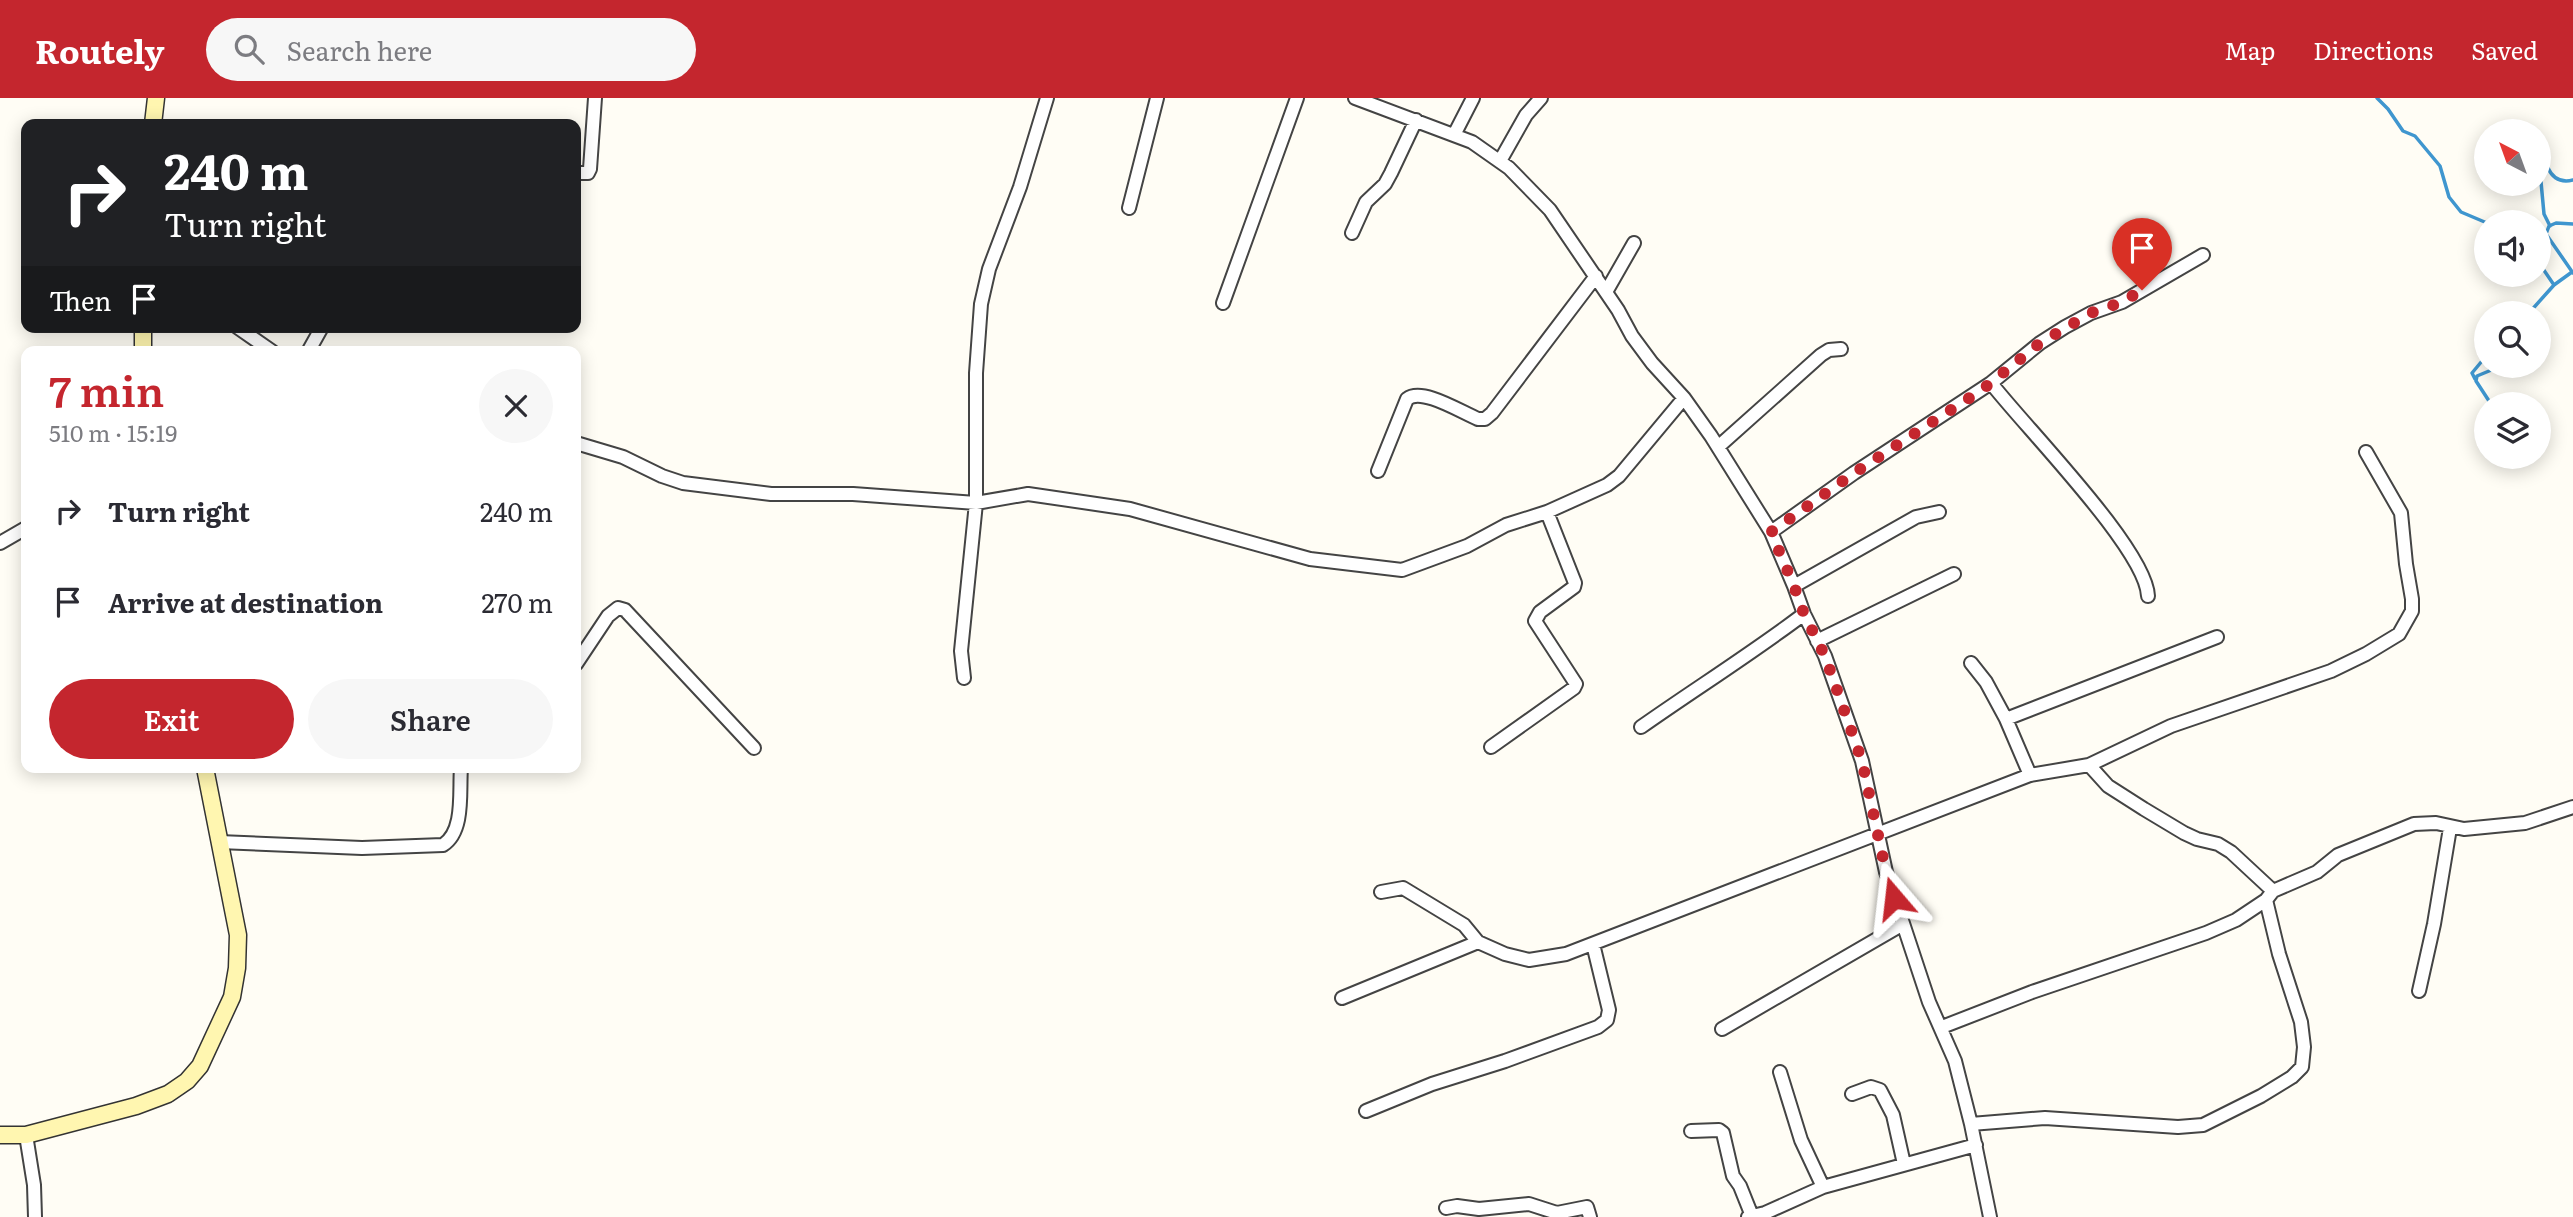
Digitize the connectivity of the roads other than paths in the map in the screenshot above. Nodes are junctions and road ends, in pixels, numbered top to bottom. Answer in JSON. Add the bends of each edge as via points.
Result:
{"nodes":[{"id":1,"x":156,"y":98,"type":"edge"},
{"id":2,"x":595,"y":98,"type":"edge"},
{"id":3,"x":1047,"y":98,"type":"edge"},
{"id":4,"x":1157,"y":98,"type":"edge"},
{"id":5,"x":1297,"y":98,"type":"edge"},
{"id":6,"x":1473,"y":98,"type":"edge"},
{"id":7,"x":1541,"y":98,"type":"edge"},
{"id":8,"x":1359,"y":99,"type":"edge"},
{"id":9,"x":154,"y":119,"type":"edge"},
{"id":10,"x":1416,"y":120,"type":"junction"},
{"id":11,"x":1454,"y":135,"type":"junction"},
{"id":12,"x":1500,"y":160,"type":"junction"},
{"id":13,"x":581,"y":173,"type":"edge"},
{"id":14,"x":1129,"y":208,"type":"dead end"},
{"id":15,"x":1352,"y":233,"type":"dead end"},
{"id":16,"x":1633,"y":243,"type":"dead end"},
{"id":17,"x":2203,"y":255,"type":"dead end"},
{"id":18,"x":1596,"y":276,"type":"junction"},
{"id":19,"x":1606,"y":292,"type":"junction"},
{"id":20,"x":1223,"y":303,"type":"dead end"},
{"id":21,"x":246,"y":333,"type":"edge"},
{"id":22,"x":264,"y":346,"type":"edge"},
{"id":23,"x":1841,"y":349,"type":"dead end"},
{"id":24,"x":1991,"y":383,"type":"junction"},
{"id":25,"x":1684,"y":398,"type":"junction"},
{"id":26,"x":581,"y":444,"type":"edge"},
{"id":27,"x":1718,"y":447,"type":"junction"},
{"id":28,"x":2367,"y":452,"type":"dead end"},
{"id":29,"x":1378,"y":471,"type":"dead end"},
{"id":30,"x":976,"y":503,"type":"junction"},
{"id":31,"x":1547,"y":512,"type":"junction"},
{"id":32,"x":1939,"y":512,"type":"dead end"},
{"id":33,"x":21,"y":531,"type":"edge"},
{"id":34,"x":1771,"y":532,"type":"junction"},
{"id":35,"x":0,"y":543,"type":"edge"},
{"id":36,"x":1954,"y":574,"type":"dead end"},
{"id":37,"x":1794,"y":586,"type":"junction"},
{"id":38,"x":2148,"y":596,"type":"dead end"},
{"id":39,"x":1804,"y":614,"type":"junction"},
{"id":40,"x":2217,"y":637,"type":"dead end"},
{"id":41,"x":1817,"y":641,"type":"junction"},
{"id":42,"x":581,"y":656,"type":"edge"},
{"id":43,"x":1970,"y":663,"type":"dead end"},
{"id":44,"x":964,"y":678,"type":"dead end"},
{"id":45,"x":2006,"y":719,"type":"junction"},
{"id":46,"x":1642,"y":727,"type":"dead end"},
{"id":47,"x":1491,"y":747,"type":"dead end"},
{"id":48,"x":754,"y":748,"type":"dead end"},
{"id":49,"x":2089,"y":765,"type":"junction"},
{"id":50,"x":206,"y":773,"type":"edge"},
{"id":51,"x":461,"y":773,"type":"edge"},
{"id":52,"x":2030,"y":775,"type":"junction"},
{"id":53,"x":2573,"y":807,"type":"edge"},
{"id":54,"x":2450,"y":828,"type":"junction"},
{"id":55,"x":1877,"y":833,"type":"junction"},
{"id":56,"x":219,"y":842,"type":"junction"},
{"id":57,"x":1381,"y":892,"type":"dead end"},
{"id":58,"x":2269,"y":895,"type":"junction"},
{"id":59,"x":1903,"y":924,"type":"junction"},
{"id":60,"x":1478,"y":942,"type":"junction"},
{"id":61,"x":1593,"y":944,"type":"junction"},
{"id":62,"x":2419,"y":991,"type":"dead end"},
{"id":63,"x":1342,"y":998,"type":"dead end"},
{"id":64,"x":1942,"y":1027,"type":"junction"},
{"id":65,"x":1722,"y":1029,"type":"dead end"},
{"id":66,"x":1780,"y":1072,"type":"dead end"},
{"id":67,"x":1852,"y":1094,"type":"dead end"},
{"id":68,"x":1366,"y":1111,"type":"dead end"},
{"id":69,"x":1971,"y":1125,"type":"junction"},
{"id":70,"x":1691,"y":1130,"type":"dead end"},
{"id":71,"x":0,"y":1135,"type":"edge"},
{"id":72,"x":26,"y":1135,"type":"junction"},
{"id":73,"x":1976,"y":1145,"type":"junction"},
{"id":74,"x":1904,"y":1164,"type":"junction"},
{"id":75,"x":1823,"y":1187,"type":"junction"},
{"id":76,"x":1446,"y":1208,"type":"dead end"},
{"id":77,"x":35,"y":1217,"type":"edge"},
{"id":78,"x":1590,"y":1217,"type":"edge"},
{"id":79,"x":1750,"y":1217,"type":"edge"},
{"id":80,"x":1990,"y":1217,"type":"edge"}],
"edges":[{"from":1,"to":9,"type":"street"},
{"from":2,"to":13,"type":"street","via":[[590,169]]},
{"from":3,"to":30,"type":"street","via":[[981,304]]},
{"from":4,"to":14,"type":"street"},
{"from":5,"to":20,"type":"street"},
{"from":6,"to":11,"type":"street"},
{"from":7,"to":12,"type":"street"},
{"from":8,"to":10,"type":"street"},
{"from":10,"to":11,"type":"street"},
{"from":10,"to":15,"type":"street","via":[[1385,184],[1366,202]]},
{"from":11,"to":12,"type":"street"},
{"from":12,"to":18,"type":"street","via":[[1550,210]]},
{"from":16,"to":19,"type":"street"},
{"from":17,"to":24,"type":"street","via":[[2122,302],[2065,327]]},
{"from":18,"to":19,"type":"street"},
{"from":18,"to":29,"type":"street","via":[[1485,419],[1423,395],[1407,399]]},
{"from":19,"to":25,"type":"street","via":[[1632,336]]},
{"from":21,"to":22,"type":"street"},
{"from":23,"to":27,"type":"street","via":[[1821,355]]},
{"from":24,"to":34,"type":"street"},
{"from":24,"to":38,"type":"street","via":[[2116,532],[2138,566]]},
{"from":25,"to":27,"type":"street"},
{"from":25,"to":31,"type":"street","via":[[1619,476]]},
{"from":26,"to":30,"type":"street","via":[[683,483],[771,494],[853,494]]},
{"from":27,"to":34,"type":"street"},
{"from":28,"to":49,"type":"street","via":[[2401,513],[2412,611],[2399,634],[2331,671],[2171,726]]},
{"from":30,"to":31,"type":"street","via":[[1028,494],[1130,509],[1310,559],[1402,570]]},
{"from":30,"to":44,"type":"street","via":[[961,651]]},
{"from":31,"to":47,"type":"street","via":[[1575,583],[1535,621],[1576,684]]},
{"from":32,"to":37,"type":"street","via":[[1916,517]]},
{"from":33,"to":35,"type":"street"},
{"from":34,"to":37,"type":"street"},
{"from":36,"to":41,"type":"street"},
{"from":37,"to":39,"type":"street"},
{"from":39,"to":41,"type":"street"},
{"from":39,"to":46,"type":"street"},
{"from":40,"to":45,"type":"street"},
{"from":41,"to":55,"type":"street","via":[[1862,761]]},
{"from":42,"to":48,"type":"street","via":[[608,616],[618,608],[625,610]]},
{"from":43,"to":45,"type":"street"},
{"from":45,"to":52,"type":"street"},
{"from":49,"to":52,"type":"street"},
{"from":49,"to":58,"type":"street","via":[[2108,786],[2144,810],[2231,852]]},
{"from":50,"to":56,"type":"street"},
{"from":51,"to":56,"type":"street","via":[[457,823],[443,845],[362,848]]},
{"from":52,"to":55,"type":"street"},
{"from":53,"to":54,"type":"street","via":[[2525,823]]},
{"from":54,"to":58,"type":"street","via":[[2414,824],[2338,855],[2316,872]]},
{"from":54,"to":62,"type":"street"},
{"from":55,"to":59,"type":"street"},
{"from":55,"to":61,"type":"street"},
{"from":56,"to":72,"type":"street","via":[[238,935],[237,968],[232,997],[200,1066],[168,1094]]},
{"from":57,"to":60,"type":"street","via":[[1403,888],[1464,925]]},
{"from":58,"to":64,"type":"street","via":[[2236,920],[2206,933]]},
{"from":58,"to":69,"type":"street","via":[[2279,954],[2301,1022],[2302,1067],[2292,1077],[2203,1125],[2045,1118]]},
{"from":59,"to":64,"type":"street"},
{"from":59,"to":65,"type":"street"},
{"from":60,"to":61,"type":"street","via":[[1529,960]]},
{"from":60,"to":63,"type":"street"},
{"from":61,"to":68,"type":"street","via":[[1609,1010],[1607,1020],[1598,1027]]},
{"from":64,"to":69,"type":"street"},
{"from":66,"to":75,"type":"street","via":[[1801,1140]]},
{"from":67,"to":74,"type":"street","via":[[1871,1087],[1880,1090],[1893,1115]]},
{"from":69,"to":73,"type":"street"},
{"from":70,"to":79,"type":"street","via":[[1723,1133],[1733,1177]]},
{"from":71,"to":72,"type":"street"},
{"from":72,"to":77,"type":"street"},
{"from":73,"to":74,"type":"street"},
{"from":73,"to":80,"type":"street"},
{"from":74,"to":75,"type":"street"},
{"from":75,"to":79,"type":"street"},
{"from":76,"to":78,"type":"street","via":[[1529,1204],[1557,1213],[1587,1207]]}]}
